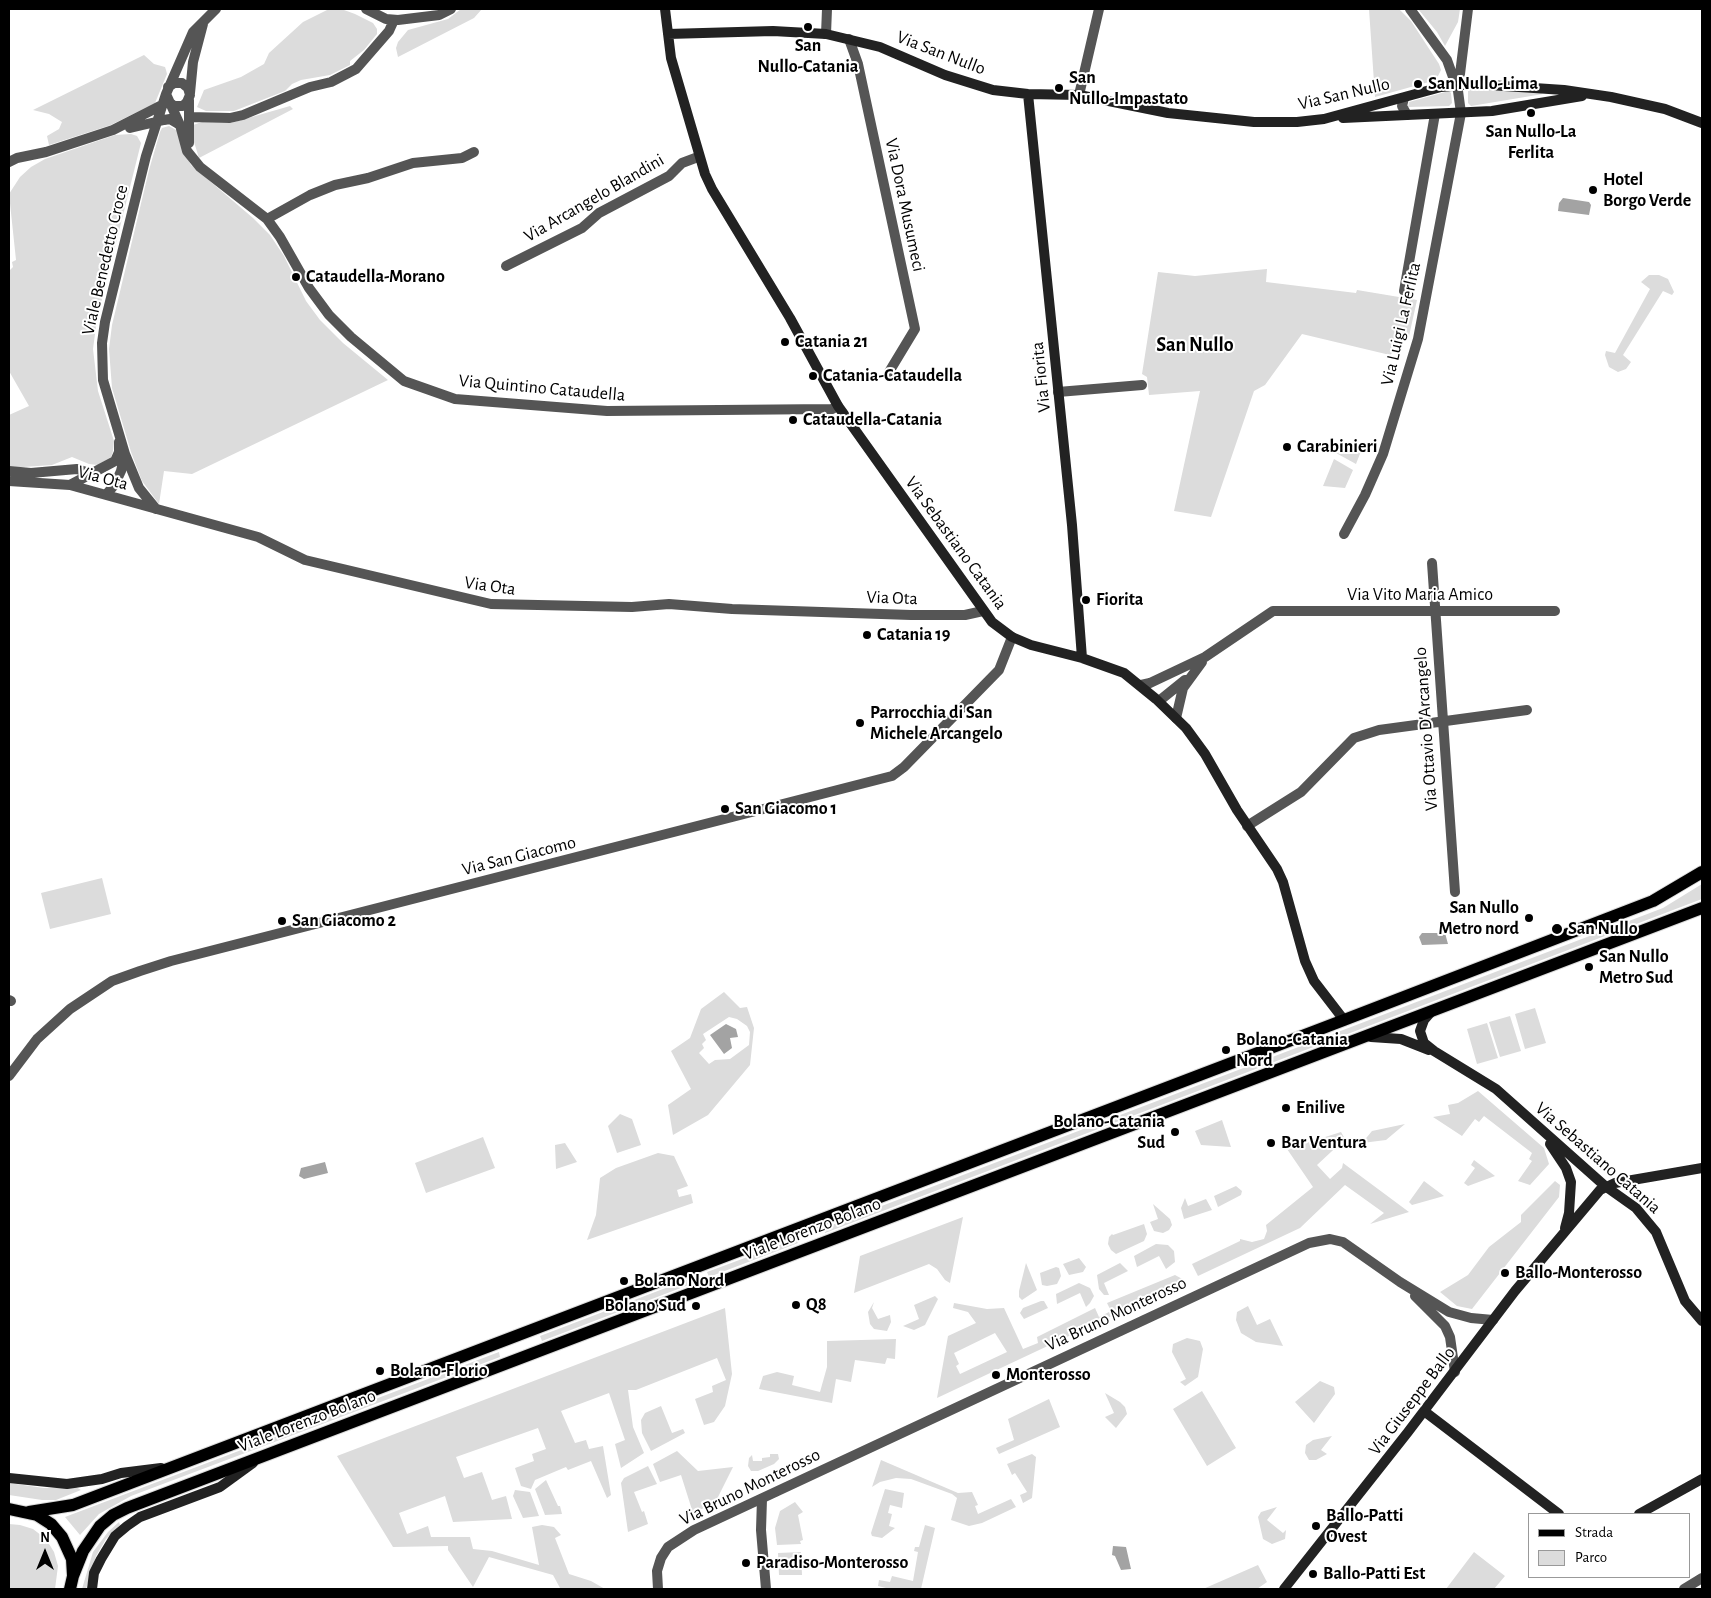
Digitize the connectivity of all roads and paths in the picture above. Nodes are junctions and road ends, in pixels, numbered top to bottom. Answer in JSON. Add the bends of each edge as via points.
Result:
{"nodes":[{"id":1,"x":216,"y":9,"type":"edge"},
{"id":2,"x":366,"y":9,"type":"edge"},
{"id":3,"x":451,"y":9,"type":"edge"},
{"id":4,"x":665,"y":9,"type":"edge"},
{"id":5,"x":827,"y":9,"type":"edge"},
{"id":6,"x":1100,"y":9,"type":"edge"},
{"id":7,"x":1410,"y":9,"type":"edge"},
{"id":8,"x":1468,"y":9,"type":"edge"},
{"id":9,"x":394,"y":20,"type":"junction"},
{"id":10,"x":204,"y":21,"type":"junction"},
{"id":11,"x":668,"y":34,"type":"junction"},
{"id":12,"x":826,"y":34,"type":"junction"},
{"id":13,"x":849,"y":39,"type":"junction"},
{"id":14,"x":1456,"y":85,"type":"junction"},
{"id":15,"x":1028,"y":94,"type":"junction"},
{"id":16,"x":1590,"y":94,"type":"junction"},
{"id":17,"x":1080,"y":95,"type":"junction"},
{"id":18,"x":189,"y":96,"type":"junction"},
{"id":19,"x":166,"y":97,"type":"junction"},
{"id":20,"x":1404,"y":98,"type":"junction"},
{"id":21,"x":177,"y":109,"type":"junction"},
{"id":22,"x":1461,"y":113,"type":"junction"},
{"id":23,"x":1435,"y":114,"type":"junction"},
{"id":24,"x":1406,"y":115,"type":"junction"},
{"id":25,"x":189,"y":117,"type":"junction"},
{"id":26,"x":1324,"y":119,"type":"junction"},
{"id":27,"x":160,"y":121,"type":"junction"},
{"id":28,"x":1702,"y":123,"type":"edge"},
{"id":29,"x":180,"y":124,"type":"junction"},
{"id":30,"x":130,"y":128,"type":"junction"},
{"id":31,"x":113,"y":130,"type":"junction"},
{"id":32,"x":150,"y":143,"type":"junction"},
{"id":33,"x":474,"y":152,"type":"dead end"},
{"id":34,"x":698,"y":157,"type":"junction"},
{"id":35,"x":12,"y":158,"type":"edge"},
{"id":36,"x":192,"y":161,"type":"junction"},
{"id":37,"x":267,"y":219,"type":"junction"},
{"id":38,"x":506,"y":266,"type":"dead end"},
{"id":39,"x":1404,"y":291,"type":"dead end"},
{"id":40,"x":889,"y":372,"type":"dead end"},
{"id":41,"x":1142,"y":385,"type":"dead end"},
{"id":42,"x":1058,"y":392,"type":"junction"},
{"id":43,"x":838,"y":406,"type":"junction"},
{"id":44,"x":119,"y":434,"type":"junction"},
{"id":45,"x":125,"y":454,"type":"junction"},
{"id":46,"x":9,"y":471,"type":"edge"},
{"id":47,"x":92,"y":474,"type":"junction"},
{"id":48,"x":9,"y":481,"type":"edge"},
{"id":49,"x":70,"y":485,"type":"junction"},
{"id":50,"x":106,"y":495,"type":"junction"},
{"id":51,"x":156,"y":509,"type":"junction"},
{"id":52,"x":1344,"y":534,"type":"dead end"},
{"id":53,"x":1432,"y":563,"type":"dead end"},
{"id":54,"x":982,"y":611,"type":"junction"},
{"id":55,"x":1434,"y":611,"type":"junction"},
{"id":56,"x":1555,"y":611,"type":"dead end"},
{"id":57,"x":1012,"y":637,"type":"junction"},
{"id":58,"x":1205,"y":657,"type":"junction"},
{"id":59,"x":1082,"y":658,"type":"junction"},
{"id":60,"x":1189,"y":677,"type":"junction"},
{"id":61,"x":1141,"y":685,"type":"junction"},
{"id":62,"x":1159,"y":701,"type":"junction"},
{"id":63,"x":1528,"y":710,"type":"dead end"},
{"id":64,"x":1176,"y":718,"type":"junction"},
{"id":65,"x":1442,"y":723,"type":"junction"},
{"id":66,"x":1247,"y":826,"type":"junction"},
{"id":67,"x":1702,"y":872,"type":"edge"},
{"id":68,"x":1455,"y":892,"type":"dead end"},
{"id":69,"x":1702,"y":908,"type":"edge"},
{"id":70,"x":1432,"y":1012,"type":"junction"},
{"id":71,"x":1344,"y":1020,"type":"junction"},
{"id":72,"x":1370,"y":1037,"type":"junction"},
{"id":73,"x":1434,"y":1051,"type":"junction"},
{"id":74,"x":9,"y":1076,"type":"edge"},
{"id":75,"x":1539,"y":1128,"type":"junction"},
{"id":76,"x":1702,"y":1168,"type":"edge"},
{"id":77,"x":1605,"y":1186,"type":"junction"},
{"id":78,"x":1564,"y":1231,"type":"junction"},
{"id":79,"x":1400,"y":1282,"type":"junction"},
{"id":80,"x":1493,"y":1320,"type":"junction"},
{"id":81,"x":1702,"y":1321,"type":"edge"},
{"id":82,"x":1455,"y":1372,"type":"junction"},
{"id":83,"x":1424,"y":1411,"type":"junction"},
{"id":84,"x":260,"y":1457,"type":"junction"},
{"id":85,"x":169,"y":1467,"type":"junction"},
{"id":86,"x":9,"y":1478,"type":"edge"},
{"id":87,"x":1702,"y":1479,"type":"edge"},
{"id":88,"x":762,"y":1498,"type":"junction"},
{"id":89,"x":9,"y":1509,"type":"edge"},
{"id":90,"x":29,"y":1512,"type":"junction"},
{"id":91,"x":1558,"y":1513,"type":"edge"},
{"id":92,"x":1641,"y":1513,"type":"edge"},
{"id":93,"x":1702,"y":1578,"type":"edge"},
{"id":94,"x":72,"y":1584,"type":"edge"},
{"id":95,"x":92,"y":1589,"type":"edge"},
{"id":96,"x":658,"y":1589,"type":"edge"},
{"id":97,"x":766,"y":1589,"type":"edge"},
{"id":98,"x":1284,"y":1589,"type":"edge"},
{"id":99,"x":1684,"y":1589,"type":"edge"}],
"edges":[{"from":1,"to":10,"type":"street"},
{"from":2,"to":9,"type":"street"},
{"from":3,"to":9,"type":"street","via":[[439,15]]},
{"from":4,"to":11,"type":"main road","name":"Via Sebastiano Catania"},
{"from":5,"to":12,"type":"street"},
{"from":6,"to":17,"type":"street"},
{"from":7,"to":14,"type":"street","via":[[1447,60]]},
{"from":8,"to":14,"type":"street"},
{"from":9,"to":25,"type":"street","via":[[389,31],[356,69],[331,82],[310,87],[243,115],[230,118]]},
{"from":10,"to":18,"type":"street","via":[[193,62]]},
{"from":10,"to":19,"type":"street","name":"Viale Benedetto Croce","via":[[193,32]]},
{"from":11,"to":12,"type":"main road","name":"Via San Nullo","via":[[795,31]]},
{"from":11,"to":34,"type":"main road","name":"Via Sebastiano Catania","via":[[671,58]]},
{"from":12,"to":13,"type":"main road","name":"Via San Nullo"},
{"from":13,"to":15,"type":"main road","name":"Via San Nullo","via":[[901,54],[965,82],[993,90]]},
{"from":13,"to":40,"type":"street","name":"Via Dora Musumeci","via":[[858,64],[915,329]]},
{"from":14,"to":16,"type":"main road","name":"Via San Nullo"},
{"from":14,"to":20,"type":"main road","name":"Via San Nullo"},
{"from":14,"to":22,"type":"street"},
{"from":15,"to":17,"type":"main road","name":"Via San Nullo"},
{"from":15,"to":42,"type":"main road","name":"Via Fiorita"},
{"from":16,"to":22,"type":"main road","via":[[1492,111]]},
{"from":16,"to":28,"type":"main road","name":"Via San Nullo","via":[[1664,109]]},
{"from":17,"to":26,"type":"main road","name":"Via San Nullo","via":[[1168,113],[1254,122]]},
{"from":18,"to":19,"type":"street","via":[[186,86],[180,83]]},
{"from":18,"to":21,"type":"street"},
{"from":18,"to":25,"type":"street"},
{"from":19,"to":21,"type":"street"},
{"from":19,"to":27,"type":"street","name":"Viale Benedetto Croce"},
{"from":19,"to":31,"type":"street"},
{"from":20,"to":24,"type":"street","via":[[1402,106]]},
{"from":20,"to":26,"type":"main road","name":"Via San Nullo"},
{"from":21,"to":27,"type":"street"},
{"from":21,"to":29,"type":"street"},
{"from":22,"to":23,"type":"main road"},
{"from":22,"to":52,"type":"street","name":"Via Luigi La Ferlita","via":[[1418,339],[1382,454]]},
{"from":23,"to":24,"type":"main road"},
{"from":23,"to":39,"type":"street"},
{"from":24,"to":26,"type":"main road"},
{"from":25,"to":36,"type":"street"},
{"from":27,"to":29,"type":"street"},
{"from":27,"to":30,"type":"street"},
{"from":27,"to":32,"type":"street","name":"Viale Benedetto Croce"},
{"from":29,"to":36,"type":"street"},
{"from":30,"to":31,"type":"street"},
{"from":30,"to":32,"type":"street","via":[[142,133]]},
{"from":31,"to":35,"type":"street","via":[[46,152]]},
{"from":32,"to":44,"type":"street","name":"Viale Benedetto Croce","via":[[102,343],[102,380]]},
{"from":33,"to":37,"type":"street","via":[[462,158],[413,163],[335,185]]},
{"from":34,"to":38,"type":"street","name":"Via Arcangelo Blandini","via":[[682,163],[670,176],[599,213],[582,228]]},
{"from":34,"to":43,"type":"main road","name":"Via Sebastiano Catania","via":[[712,190],[790,318]]},
{"from":36,"to":37,"type":"street","name":"Via Quintino Cataudella"},
{"from":37,"to":43,"type":"street","name":"Via Quintino Cataudella","via":[[309,288],[350,337],[404,381],[438,394],[486,403],[608,411],[832,409]]},
{"from":41,"to":42,"type":"street"},
{"from":42,"to":59,"type":"main road","name":"Via Fiorita"},
{"from":43,"to":54,"type":"main road","name":"Via Sebastiano Catania"},
{"from":44,"to":45,"type":"street","name":"Viale Benedetto Croce"},
{"from":44,"to":47,"type":"street","via":[[119,452],[114,460]]},
{"from":45,"to":50,"type":"street","via":[[116,484]]},
{"from":45,"to":51,"type":"street","name":"Viale Benedetto Croce","via":[[139,488]]},
{"from":46,"to":47,"type":"street","via":[[77,469]]},
{"from":47,"to":49,"type":"street"},
{"from":48,"to":49,"type":"street","name":"Via Ota"},
{"from":49,"to":50,"type":"street","name":"Via Ota"},
{"from":50,"to":51,"type":"street","name":"Via Ota"},
{"from":51,"to":54,"type":"street","name":"Via Ota","via":[[258,538],[305,560],[490,604],[632,607],[669,604],[919,615],[965,615]]},
{"from":53,"to":55,"type":"street","name":"Via Ottavio D'Arcangelo"},
{"from":54,"to":57,"type":"main road","name":"Via Sebastiano Catania"},
{"from":55,"to":56,"type":"street","name":"Via Vito Maria Amico"},
{"from":55,"to":58,"type":"street","name":"Via Vito Maria Amico","via":[[1273,611]]},
{"from":55,"to":65,"type":"street","name":"Via Ottavio D'Arcangelo"},
{"from":57,"to":59,"type":"main road","name":"Via Sebastiano Catania"},
{"from":57,"to":74,"type":"street","name":"Via San Giacomo","via":[[999,670],[904,768],[892,776],[140,971],[112,981],[70,1009],[37,1039]]},
{"from":58,"to":60,"type":"street"},
{"from":58,"to":61,"type":"street"},
{"from":59,"to":61,"type":"main road","name":"Via Sebastiano Catania","via":[[1124,673]]},
{"from":60,"to":62,"type":"street"},
{"from":60,"to":64,"type":"street","via":[[1182,688]]},
{"from":61,"to":62,"type":"main road","name":"Via Sebastiano Catania"},
{"from":62,"to":64,"type":"main road","name":"Via Sebastiano Catania"},
{"from":63,"to":65,"type":"street"},
{"from":64,"to":66,"type":"main road","name":"Via Sebastiano Catania","via":[[1205,754]]},
{"from":65,"to":66,"type":"street","via":[[1379,730],[1354,738],[1301,792]]},
{"from":65,"to":68,"type":"street","name":"Via Ottavio D'Arcangelo"},
{"from":66,"to":71,"type":"main road","name":"Via Sebastiano Catania","via":[[1283,882],[1296,936],[1314,981]]},
{"from":67,"to":71,"type":"main road","name":"Viale Lorenzo Bolano","via":[[1653,900]]},
{"from":69,"to":70,"type":"main road","name":"Viale Lorenzo Bolano"},
{"from":70,"to":72,"type":"main road","name":"Viale Lorenzo Bolano"},
{"from":70,"to":73,"type":"main road","via":[[1422,1025],[1420,1035]]},
{"from":71,"to":85,"type":"main road","name":"Viale Lorenzo Bolano"},
{"from":72,"to":73,"type":"main road","via":[[1385,1036]]},
{"from":72,"to":84,"type":"main road","name":"Viale Lorenzo Bolano"},
{"from":73,"to":75,"type":"main road","name":"Via Sebastiano Catania","via":[[1496,1089]]},
{"from":75,"to":77,"type":"main road","name":"Via Sebastiano Catania"},
{"from":75,"to":78,"type":"main road","via":[[1570,1175],[1571,1198]]},
{"from":76,"to":77,"type":"main road"},
{"from":77,"to":78,"type":"main road","name":"Via Giuseppe Ballo"},
{"from":77,"to":81,"type":"main road","name":"Via Sebastiano Catania","via":[[1636,1208],[1656,1232],[1685,1301]]},
{"from":78,"to":80,"type":"main road","name":"Via Giuseppe Ballo"},
{"from":79,"to":80,"type":"street","via":[[1449,1312]]},
{"from":79,"to":82,"type":"street","via":[[1445,1326],[1450,1337]]},
{"from":79,"to":88,"type":"street","name":"Via Bruno Monterosso","via":[[1343,1242],[1330,1239],[1309,1242]]},
{"from":80,"to":82,"type":"main road","name":"Via Giuseppe Ballo"},
{"from":82,"to":83,"type":"main road","name":"Via Giuseppe Ballo"},
{"from":83,"to":91,"type":"main road"},
{"from":83,"to":98,"type":"main road","name":"Via Giuseppe Ballo"},
{"from":84,"to":94,"type":"main road","name":"Viale Lorenzo Bolano","via":[[114,1515],[91,1538]]},
{"from":84,"to":95,"type":"main road","via":[[220,1487],[140,1517],[126,1526],[115,1536],[101,1558],[94,1573]]},
{"from":85,"to":86,"type":"main road","via":[[121,1472],[102,1479],[67,1484]]},
{"from":85,"to":90,"type":"main road","name":"Viale Lorenzo Bolano","via":[[73,1505]]},
{"from":87,"to":92,"type":"main road"},
{"from":88,"to":96,"type":"street","name":"Via Bruno Monterosso","via":[[694,1530],[668,1547],[657,1571]]},
{"from":88,"to":97,"type":"street"},
{"from":89,"to":90,"type":"main road"},
{"from":90,"to":94,"type":"main road","via":[[44,1520],[62,1537],[72,1559]]},
{"from":93,"to":99,"type":"street"}]}
